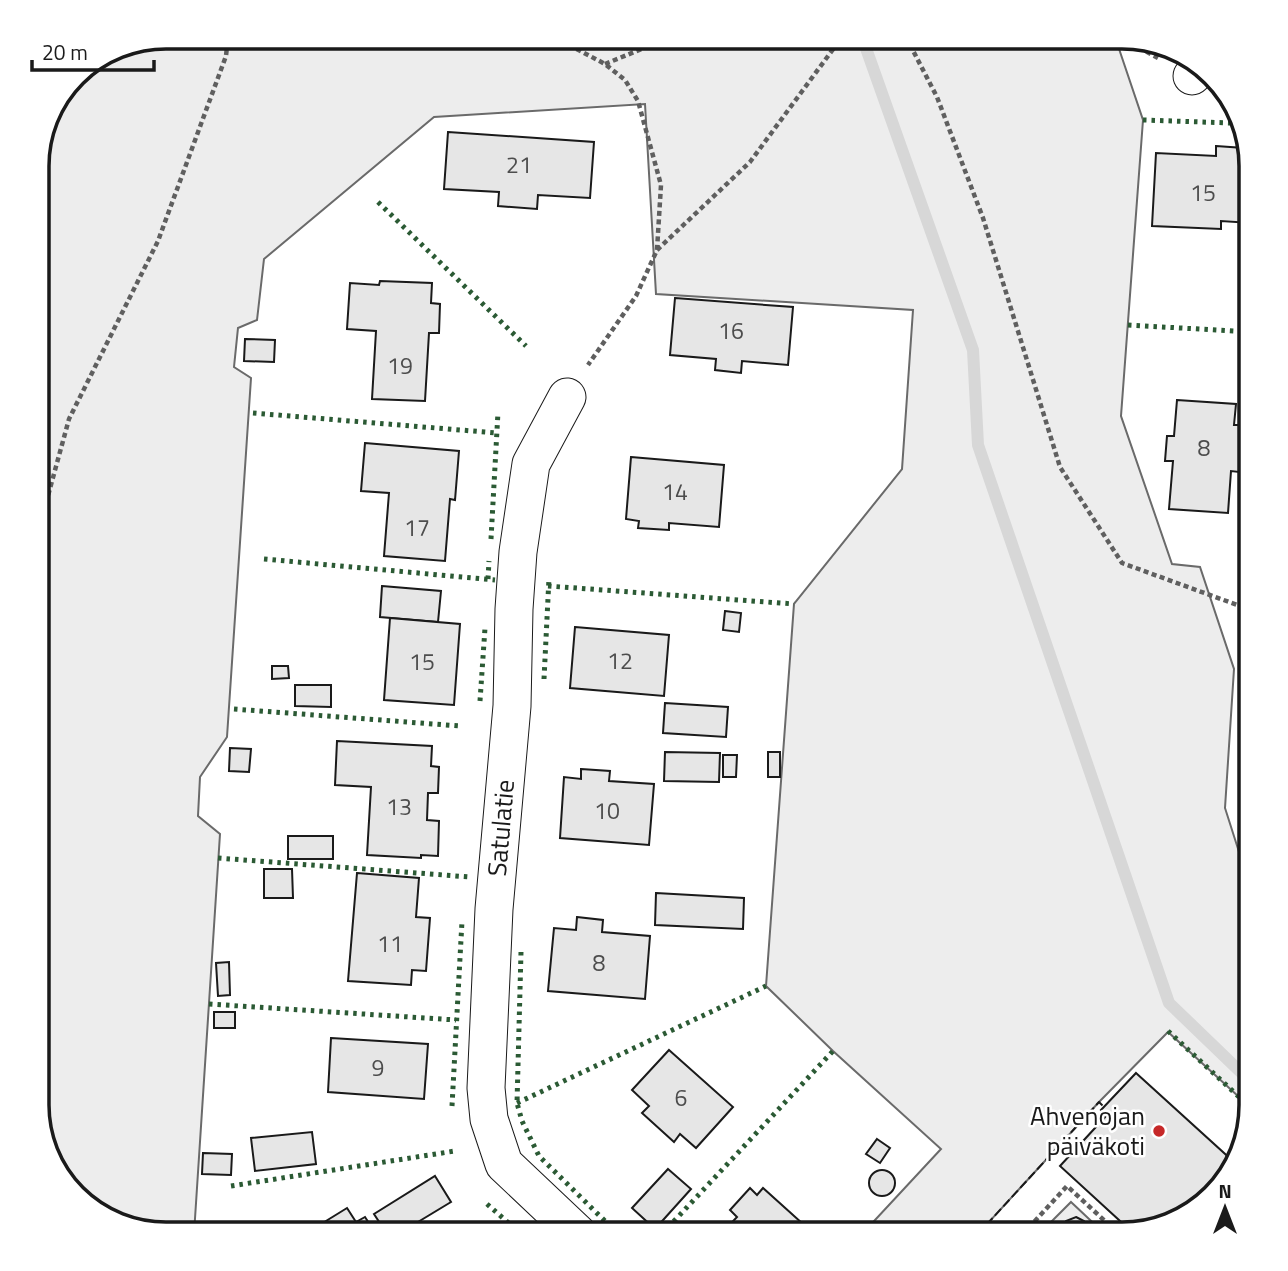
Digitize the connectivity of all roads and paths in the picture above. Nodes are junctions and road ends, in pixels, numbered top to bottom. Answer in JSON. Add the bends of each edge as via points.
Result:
{"nodes":[{"id":1,"x":227,"y":49,"type":"edge"},
{"id":2,"x":577,"y":49,"type":"edge"},
{"id":3,"x":638,"y":49,"type":"edge"},
{"id":4,"x":832,"y":49,"type":"edge"},
{"id":5,"x":912,"y":49,"type":"edge"},
{"id":6,"x":1152,"y":53,"type":"edge"},
{"id":7,"x":606,"y":64,"type":"junction"},
{"id":8,"x":1182,"y":66,"type":"edge"},
{"id":9,"x":657,"y":250,"type":"junction"},
{"id":10,"x":567,"y":397,"type":"joint"},
{"id":11,"x":49,"y":488,"type":"edge"},
{"id":12,"x":1239,"y":606,"type":"edge"},
{"id":13,"x":565,"y":1222,"type":"edge"},
{"id":14,"x":1034,"y":1222,"type":"edge"},
{"id":15,"x":1106,"y":1222,"type":"edge"}],
"edges":[{"from":1,"to":11,"type":"path","via":[[158,241],[69,419]]},
{"from":2,"to":7,"type":"path"},
{"from":3,"to":7,"type":"path"},
{"from":4,"to":9,"type":"path","via":[[750,162]]},
{"from":5,"to":12,"type":"path","via":[[937,97],[983,218],[1060,467],[1122,563]]},
{"from":6,"to":8,"type":"path"},
{"from":7,"to":9,"type":"path","via":[[625,80],[638,101],[661,185]]},
{"from":9,"to":10,"type":"path","via":[[636,296]]},
{"from":10,"to":13,"type":"street","name":"Satulatie","via":[[530,464],[518,552],[486,1088],[489,1119],[504,1164]]},
{"from":14,"to":15,"type":"path","via":[[1067,1186]]}]}
